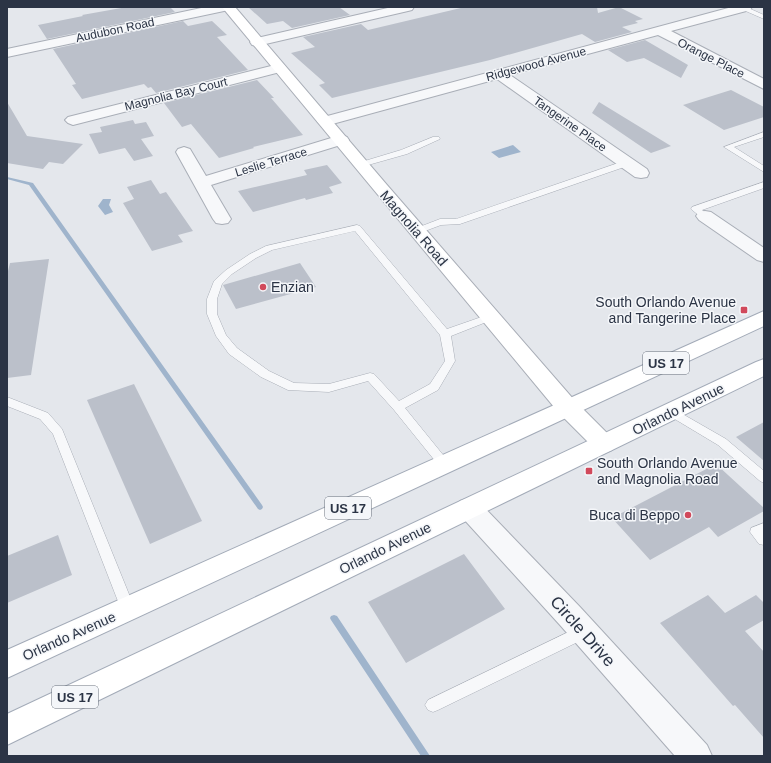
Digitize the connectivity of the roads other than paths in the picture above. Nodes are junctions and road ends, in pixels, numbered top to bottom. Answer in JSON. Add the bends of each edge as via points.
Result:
{"nodes":[{"id":1,"x":224,"y":7,"type":"edge"},
{"id":2,"x":228,"y":7,"type":"edge"},
{"id":3,"x":408,"y":7,"type":"edge"},
{"id":4,"x":744,"y":7,"type":"edge"},
{"id":5,"x":764,"y":18,"type":"edge"},
{"id":6,"x":658,"y":30,"type":"junction"},
{"id":7,"x":257,"y":42,"type":"junction"},
{"id":8,"x":7,"y":53,"type":"edge"},
{"id":9,"x":279,"y":68,"type":"junction"},
{"id":10,"x":499,"y":74,"type":"junction"},
{"id":11,"x":764,"y":85,"type":"edge"},
{"id":12,"x":73,"y":120,"type":"dead end"},
{"id":13,"x":325,"y":120,"type":"junction"},
{"id":14,"x":764,"y":134,"type":"edge"},
{"id":15,"x":436,"y":139,"type":"dead end"},
{"id":16,"x":341,"y":140,"type":"junction"},
{"id":17,"x":184,"y":152,"type":"dead end"},
{"id":18,"x":764,"y":161,"type":"edge"},
{"id":19,"x":627,"y":164,"type":"junction"},
{"id":20,"x":755,"y":164,"type":"junction"},
{"id":21,"x":361,"y":165,"type":"junction"},
{"id":22,"x":764,"y":170,"type":"edge"},
{"id":23,"x":641,"y":173,"type":"dead end"},
{"id":24,"x":202,"y":183,"type":"junction"},
{"id":25,"x":764,"y":184,"type":"edge"},
{"id":26,"x":705,"y":216,"type":"joint"},
{"id":27,"x":222,"y":219,"type":"dead end"},
{"id":28,"x":417,"y":231,"type":"junction"},
{"id":29,"x":764,"y":256,"type":"edge"},
{"id":30,"x":490,"y":317,"type":"junction"},
{"id":31,"x":764,"y":318,"type":"edge"},
{"id":32,"x":445,"y":334,"type":"junction"},
{"id":33,"x":764,"y":367,"type":"edge"},
{"id":34,"x":7,"y":401,"type":"edge"},
{"id":35,"x":567,"y":407,"type":"junction"},
{"id":36,"x":398,"y":408,"type":"junction"},
{"id":37,"x":672,"y":412,"type":"junction"},
{"id":38,"x":604,"y":444,"type":"junction"},
{"id":39,"x":444,"y":464,"type":"junction"},
{"id":40,"x":764,"y":478,"type":"edge"},
{"id":41,"x":468,"y":508,"type":"junction"},
{"id":42,"x":764,"y":528,"type":"edge"},
{"id":43,"x":764,"y":540,"type":"edge"},
{"id":44,"x":128,"y":609,"type":"junction"},
{"id":45,"x":584,"y":632,"type":"junction"},
{"id":46,"x":7,"y":664,"type":"edge"},
{"id":47,"x":433,"y":705,"type":"dead end"},
{"id":48,"x":7,"y":730,"type":"edge"},
{"id":49,"x":696,"y":756,"type":"edge"}],
"edges":[{"from":1,"to":8,"type":"street","name":"Audubon Road"},
{"from":2,"to":7,"type":"main road","name":"Magnolia Road"},
{"from":3,"to":7,"type":"street"},
{"from":4,"to":5,"type":"lane"},
{"from":4,"to":6,"type":"street","name":"Ridgewood Avenue"},
{"from":6,"to":10,"type":"street","name":"Ridgewood Avenue"},
{"from":6,"to":11,"type":"street","name":"Orange Place"},
{"from":7,"to":9,"type":"main road","name":"Magnolia Road"},
{"from":9,"to":12,"type":"street","name":"Magnolia Bay Court"},
{"from":9,"to":13,"type":"main road","name":"Magnolia Road"},
{"from":10,"to":13,"type":"street","name":"Ridgewood Avenue"},
{"from":10,"to":19,"type":"street","name":"Tangerine Place"},
{"from":13,"to":16,"type":"main road","name":"Magnolia Road"},
{"from":14,"to":20,"type":"lane","via":[[728,147]]},
{"from":15,"to":21,"type":"lane"},
{"from":16,"to":21,"type":"main road","name":"Magnolia Road"},
{"from":16,"to":24,"type":"street","name":"Leslie Terrace"},
{"from":17,"to":24,"type":"street"},
{"from":18,"to":20,"type":"lane"},
{"from":19,"to":23,"type":"street","name":"Tangerine Place"},
{"from":19,"to":28,"type":"lane","via":[[457,222],[440,222]]},
{"from":20,"to":22,"type":"lane"},
{"from":21,"to":28,"type":"main road","name":"Magnolia Road"},
{"from":24,"to":27,"type":"street"},
{"from":25,"to":26,"type":"lane","via":[[695,209]]},
{"from":26,"to":29,"type":"street"},
{"from":28,"to":30,"type":"main road","name":"Magnolia Road"},
{"from":30,"to":32,"type":"lane"},
{"from":30,"to":35,"type":"main road","name":"Magnolia Road"},
{"from":31,"to":35,"type":"main road","name":"Orlando Avenue","number":"US 17"},
{"from":32,"to":36,"type":"lane","via":[[450,361],[434,387]]},
{"from":32,"to":36,"type":"lane","via":[[357,228],[269,248],[242,263],[217,283],[212,299],[212,314],[221,336],[233,351],[265,374],[292,387],[329,388],[370,378]]},
{"from":33,"to":37,"type":"main road","name":"Orlando Avenue","number":"US 17"},
{"from":34,"to":44,"type":"lane","via":[[44,416],[58,432]]},
{"from":35,"to":38,"type":"main road","name":"Magnolia Road"},
{"from":35,"to":39,"type":"main road","name":"Orlando Avenue","number":"US 17"},
{"from":36,"to":39,"type":"lane"},
{"from":37,"to":38,"type":"main road","name":"Orlando Avenue","number":"US 17"},
{"from":37,"to":40,"type":"lane","via":[[722,442]]},
{"from":38,"to":41,"type":"main road","name":"Orlando Avenue","number":"US 17"},
{"from":39,"to":44,"type":"main road","name":"Orlando Avenue","number":"US 17"},
{"from":41,"to":45,"type":"street","name":"Circle Drive"},
{"from":41,"to":48,"type":"main road","name":"Orlando Avenue","number":"US 17"},
{"from":42,"to":43,"type":"lane","via":[[756,532]]},
{"from":44,"to":46,"type":"main road","name":"Orlando Avenue","number":"US 17"},
{"from":45,"to":47,"type":"lane"},
{"from":45,"to":49,"type":"street","name":"Circle Drive"}]}
